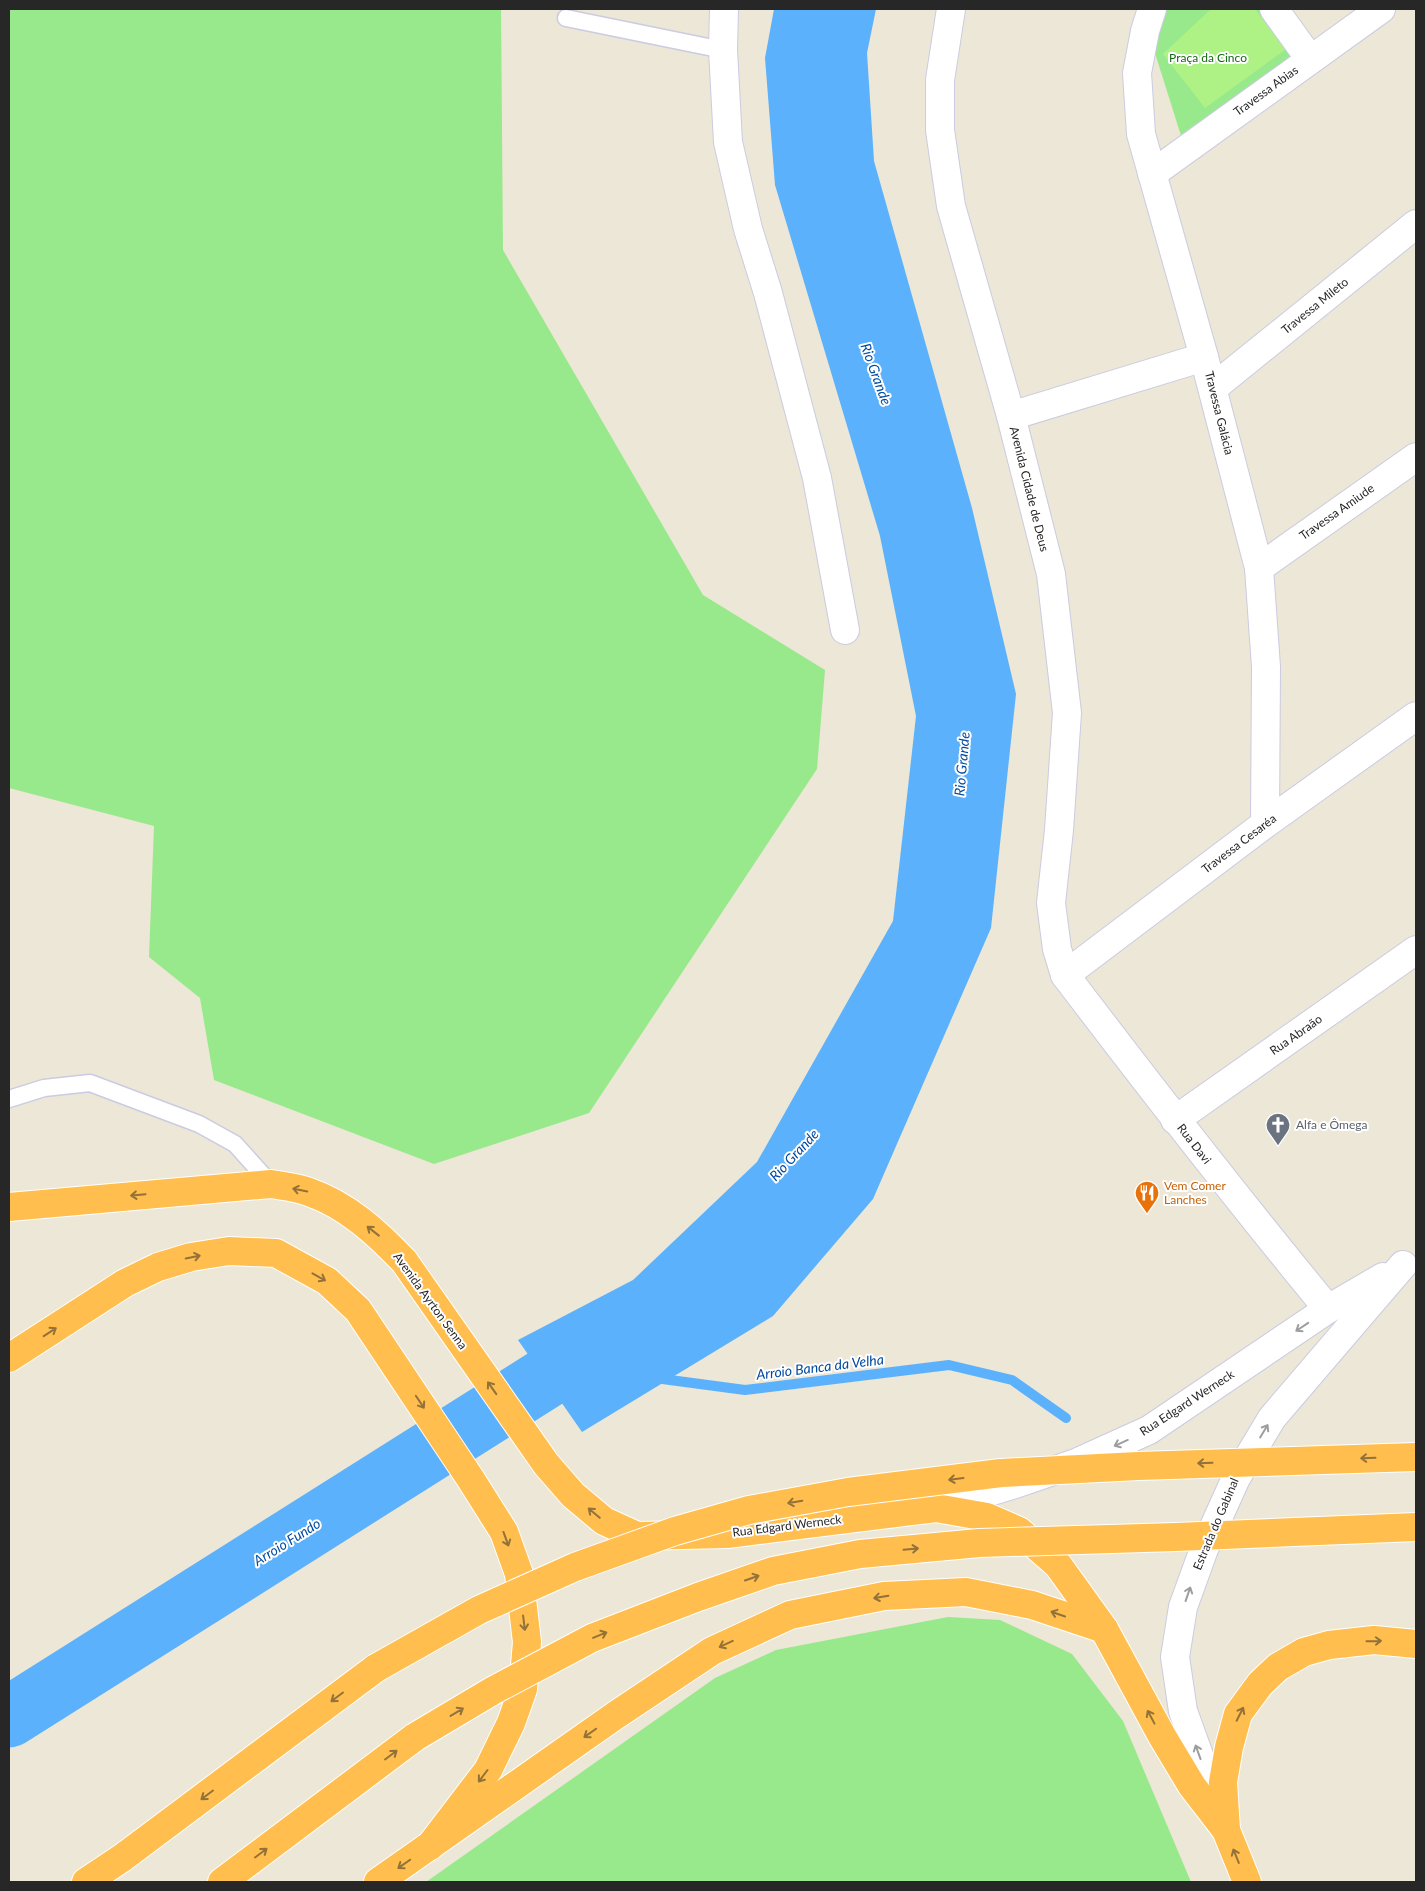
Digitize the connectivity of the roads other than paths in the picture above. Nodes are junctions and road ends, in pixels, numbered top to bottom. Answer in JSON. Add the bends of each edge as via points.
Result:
{"nodes":[{"id":1,"x":724,"y":9,"type":"edge"},
{"id":2,"x":951,"y":9,"type":"edge"},
{"id":3,"x":1152,"y":9,"type":"edge"},
{"id":4,"x":1274,"y":9,"type":"edge"},
{"id":5,"x":1381,"y":9,"type":"edge"},
{"id":6,"x":566,"y":18,"type":"dead end"},
{"id":7,"x":723,"y":50,"type":"junction"},
{"id":8,"x":1310,"y":59,"type":"junction"},
{"id":9,"x":1152,"y":174,"type":"junction"},
{"id":10,"x":1416,"y":224,"type":"edge"},
{"id":11,"x":1204,"y":357,"type":"junction"},
{"id":12,"x":1213,"y":388,"type":"junction"},
{"id":13,"x":1011,"y":416,"type":"junction"},
{"id":14,"x":1416,"y":457,"type":"edge"},
{"id":15,"x":1259,"y":568,"type":"junction"},
{"id":16,"x":845,"y":630,"type":"dead end"},
{"id":17,"x":1416,"y":716,"type":"edge"},
{"id":18,"x":1265,"y":824,"type":"junction"},
{"id":19,"x":1416,"y":950,"type":"edge"},
{"id":20,"x":1065,"y":975,"type":"junction"},
{"id":21,"x":9,"y":1099,"type":"edge"},
{"id":22,"x":1175,"y":1120,"type":"junction"},
{"id":23,"x":271,"y":1184,"type":"junction"},
{"id":24,"x":9,"y":1207,"type":"edge"},
{"id":25,"x":1410,"y":1260,"type":"edge"},
{"id":26,"x":1328,"y":1310,"type":"junction"},
{"id":27,"x":9,"y":1358,"type":"edge"},
{"id":28,"x":1416,"y":1457,"type":"edge"},
{"id":29,"x":936,"y":1508,"type":"junction"},
{"id":30,"x":1416,"y":1527,"type":"edge"},
{"id":31,"x":637,"y":1536,"type":"joint"},
{"id":32,"x":1104,"y":1629,"type":"junction"},
{"id":33,"x":1416,"y":1644,"type":"edge"},
{"id":34,"x":1226,"y":1830,"type":"junction"},
{"id":35,"x":430,"y":1846,"type":"junction"},
{"id":36,"x":86,"y":1882,"type":"edge"},
{"id":37,"x":222,"y":1882,"type":"edge"},
{"id":38,"x":378,"y":1882,"type":"edge"},
{"id":39,"x":1247,"y":1882,"type":"edge"}],
"edges":[{"from":1,"to":7,"type":"street"},
{"from":2,"to":13,"type":"street","name":"Avenida Cidade de Deus","via":[[940,80],[941,140],[952,206]]},
{"from":3,"to":9,"type":"street","name":"Travessa Galácia","via":[[1137,73],[1141,134]]},
{"from":4,"to":8,"type":"street"},
{"from":5,"to":8,"type":"street","name":"Travessa Abias"},
{"from":6,"to":7,"type":"lane"},
{"from":7,"to":16,"type":"street","via":[[728,142],[748,229],[817,478]]},
{"from":8,"to":9,"type":"street","name":"Travessa Abias"},
{"from":9,"to":11,"type":"street","name":"Travessa Galácia"},
{"from":10,"to":12,"type":"street","name":"Travessa Mileto"},
{"from":11,"to":12,"type":"street","name":"Travessa Galácia"},
{"from":11,"to":13,"type":"street"},
{"from":12,"to":15,"type":"street","name":"Travessa Galácia"},
{"from":13,"to":20,"type":"street","name":"Avenida Cidade de Deus","via":[[1051,574],[1067,713],[1051,903],[1057,949]]},
{"from":14,"to":15,"type":"street","name":"Travessa Amiude"},
{"from":15,"to":18,"type":"street","name":"Travessa Galácia","via":[[1266,667]]},
{"from":17,"to":18,"type":"street","name":"Travessa Cesaréa"},
{"from":18,"to":20,"type":"street","name":"Travessa Cesaréa"},
{"from":19,"to":22,"type":"street","name":"Rua Abraão"},
{"from":20,"to":22,"type":"street","name":"Rua Davi"},
{"from":21,"to":23,"type":"lane","via":[[44,1088],[90,1083],[199,1124],[235,1144]]},
{"from":22,"to":26,"type":"street","name":"Rua Davi"},
{"from":23,"to":24,"type":"highway","name":"Avenida Ayrton Senna","one_way":true},
{"from":31,"to":23,"type":"highway","name":"Avenida Ayrton Senna","one_way":true,"via":[[604,1521],[572,1495],[546,1464],[404,1261],[378,1234],[344,1209],[308,1191]]},
{"from":25,"to":26,"type":"street","name":"Rua Edgard Werneck"},
{"from":34,"to":25,"type":"street","name":"Estrada do Gabinal","one_way":true,"via":[[1183,1711],[1175,1657],[1183,1607],[1204,1549],[1236,1478],[1272,1418]]},
{"from":26,"to":29,"type":"street","name":"Rua Edgard Werneck","one_way":true,"via":[[1149,1430],[1076,1463]]},
{"from":27,"to":35,"type":"highway","one_way":true,"via":[[125,1283],[158,1267],[191,1257],[229,1251],[276,1253],[327,1281],[358,1310],[504,1532],[519,1574],[527,1642],[523,1689],[488,1770]]},
{"from":28,"to":36,"type":"highway","one_way":true,"bridge":true,"via":[[1001,1474],[848,1492],[749,1510],[675,1531],[575,1567],[479,1610],[376,1668]]},
{"from":29,"to":31,"type":"highway","name":"Rua Edgard Werneck","via":[[727,1534]]},
{"from":29,"to":32,"type":"highway","name":"Rua Edgard Werneck","via":[[987,1517],[1019,1531],[1058,1565]]},
{"from":37,"to":30,"type":"highway","one_way":true,"bridge":true,"via":[[415,1738],[494,1690],[592,1638],[772,1571],[860,1554],[979,1543]]},
{"from":34,"to":32,"type":"highway","name":"Estrada do Gabinal","one_way":true,"via":[[1192,1786]]},
{"from":32,"to":35,"type":"highway","one_way":true,"via":[[1032,1605],[966,1592],[884,1596],[790,1615],[712,1651]]},
{"from":34,"to":33,"type":"highway","one_way":true,"via":[[1222,1782],[1229,1747],[1238,1714],[1260,1684],[1278,1667],[1304,1652],[1329,1645],[1374,1640]]},
{"from":39,"to":34,"type":"highway","name":"Estrada do Gabinal","one_way":true},
{"from":35,"to":38,"type":"highway","one_way":true}]}
